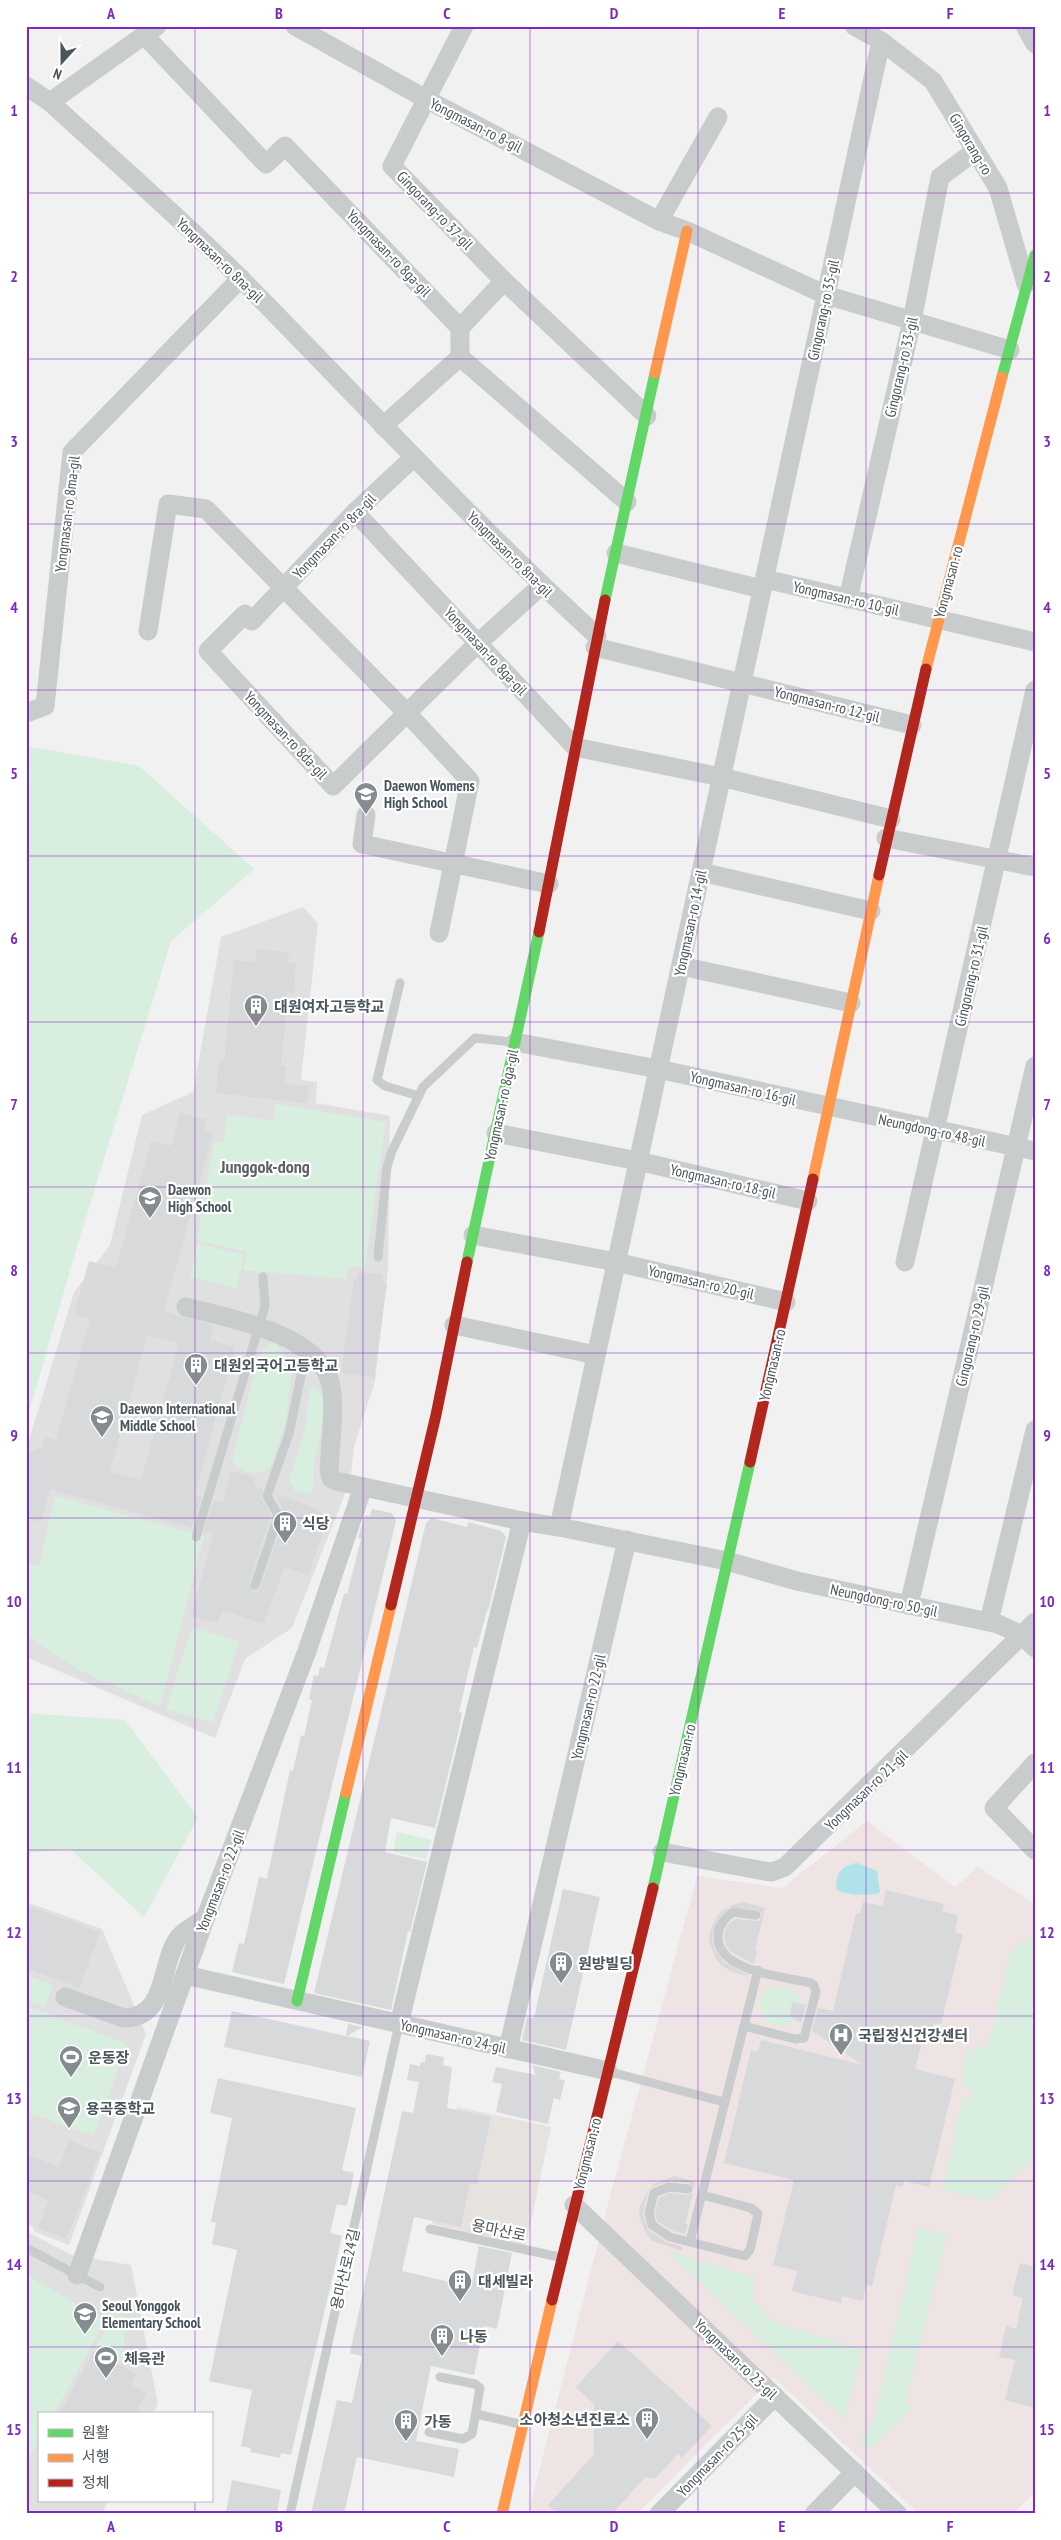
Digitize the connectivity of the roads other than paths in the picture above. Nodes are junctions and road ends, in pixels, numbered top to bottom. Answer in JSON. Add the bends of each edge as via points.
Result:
{"nodes":[{"id":1,"x":295,"y":26,"type":"edge"},
{"id":2,"x":464,"y":26,"type":"edge"},
{"id":3,"x":854,"y":26,"type":"edge"},
{"id":4,"x":1025,"y":26,"type":"edge"},
{"id":5,"x":151,"y":31,"type":"edge"},
{"id":6,"x":881,"y":41,"type":"junction"},
{"id":7,"x":1035,"y":44,"type":"edge"},
{"id":8,"x":26,"y":87,"type":"edge"},
{"id":9,"x":426,"y":100,"type":"junction"},
{"id":10,"x":50,"y":102,"type":"junction"},
{"id":11,"x":718,"y":117,"type":"dead end"},
{"id":12,"x":975,"y":151,"type":"junction"},
{"id":13,"x":659,"y":220,"type":"junction"},
{"id":14,"x":687,"y":231,"type":"junction"},
{"id":15,"x":1035,"y":255,"type":"edge"},
{"id":16,"x":241,"y":278,"type":"junction"},
{"id":17,"x":504,"y":281,"type":"junction"},
{"id":18,"x":1031,"y":294,"type":"edge"},
{"id":19,"x":826,"y":295,"type":"junction"},
{"id":20,"x":912,"y":321,"type":"junction"},
{"id":21,"x":460,"y":328,"type":"junction"},
{"id":22,"x":1010,"y":350,"type":"junction"},
{"id":23,"x":460,"y":357,"type":"junction"},
{"id":24,"x":647,"y":416,"type":"junction"},
{"id":25,"x":383,"y":426,"type":"junction"},
{"id":26,"x":414,"y":458,"type":"junction"},
{"id":27,"x":627,"y":502,"type":"junction"},
{"id":28,"x":355,"y":512,"type":"junction"},
{"id":29,"x":616,"y":553,"type":"junction"},
{"id":30,"x":763,"y":584,"type":"junction"},
{"id":31,"x":542,"y":586,"type":"junction"},
{"id":32,"x":285,"y":588,"type":"junction"},
{"id":33,"x":848,"y":599,"type":"junction"},
{"id":34,"x":937,"y":620,"type":"junction"},
{"id":35,"x":148,"y":631,"type":"dead end"},
{"id":36,"x":596,"y":642,"type":"junction"},
{"id":37,"x":1035,"y":642,"type":"edge"},
{"id":38,"x":478,"y":643,"type":"junction"},
{"id":39,"x":742,"y":682,"type":"junction"},
{"id":40,"x":1035,"y":690,"type":"edge"},
{"id":41,"x":26,"y":713,"type":"edge"},
{"id":42,"x":407,"y":713,"type":"junction"},
{"id":43,"x":912,"y":725,"type":"junction"},
{"id":44,"x":574,"y":747,"type":"junction"},
{"id":45,"x":722,"y":777,"type":"junction"},
{"id":46,"x":366,"y":815,"type":"dead end"},
{"id":47,"x":890,"y":819,"type":"junction"},
{"id":48,"x":886,"y":838,"type":"junction"},
{"id":49,"x":997,"y":860,"type":"junction"},
{"id":50,"x":453,"y":864,"type":"junction"},
{"id":51,"x":1035,"y":867,"type":"edge"},
{"id":52,"x":701,"y":872,"type":"junction"},
{"id":53,"x":549,"y":884,"type":"junction"},
{"id":54,"x":871,"y":912,"type":"junction"},
{"id":55,"x":439,"y":933,"type":"dead end"},
{"id":56,"x":681,"y":966,"type":"junction"},
{"id":57,"x":400,"y":983,"type":"dead end"},
{"id":58,"x":851,"y":1003,"type":"junction"},
{"id":59,"x":514,"y":1042,"type":"junction"},
{"id":60,"x":1035,"y":1066,"type":"edge"},
{"id":61,"x":658,"y":1069,"type":"junction"},
{"id":62,"x":419,"y":1096,"type":"junction"},
{"id":63,"x":828,"y":1108,"type":"junction"},
{"id":64,"x":1035,"y":1130,"type":"edge"},
{"id":65,"x":936,"y":1131,"type":"junction"},
{"id":66,"x":496,"y":1132,"type":"junction"},
{"id":67,"x":1026,"y":1149,"type":"edge"},
{"id":68,"x":638,"y":1161,"type":"junction"},
{"id":69,"x":808,"y":1201,"type":"junction"},
{"id":70,"x":473,"y":1235,"type":"junction"},
{"id":71,"x":378,"y":1257,"type":"dead end"},
{"id":72,"x":616,"y":1262,"type":"junction"},
{"id":73,"x":905,"y":1262,"type":"dead end"},
{"id":74,"x":263,"y":1276,"type":"dead end"},
{"id":75,"x":786,"y":1302,"type":"junction"},
{"id":76,"x":186,"y":1307,"type":"dead end"},
{"id":77,"x":454,"y":1326,"type":"junction"},
{"id":78,"x":259,"y":1327,"type":"junction"},
{"id":79,"x":306,"y":1350,"type":"junction"},
{"id":80,"x":596,"y":1355,"type":"junction"},
{"id":81,"x":1035,"y":1430,"type":"edge"},
{"id":82,"x":1029,"y":1479,"type":"edge"},
{"id":83,"x":363,"y":1487,"type":"junction"},
{"id":84,"x":418,"y":1498,"type":"junction"},
{"id":85,"x":522,"y":1521,"type":"junction"},
{"id":86,"x":559,"y":1526,"type":"junction"},
{"id":87,"x":196,"y":1536,"type":"dead end"},
{"id":88,"x":627,"y":1540,"type":"junction"},
{"id":89,"x":728,"y":1561,"type":"junction"},
{"id":90,"x":255,"y":1585,"type":"dead end"},
{"id":91,"x":909,"y":1605,"type":"junction"},
{"id":92,"x":989,"y":1622,"type":"junction"},
{"id":93,"x":1030,"y":1635,"type":"edge"},
{"id":94,"x":1035,"y":1763,"type":"edge"},
{"id":95,"x":1035,"y":1850,"type":"edge"},
{"id":96,"x":662,"y":1852,"type":"junction"},
{"id":97,"x":756,"y":1915,"type":"dead end"},
{"id":98,"x":205,"y":1920,"type":"junction"},
{"id":99,"x":758,"y":1970,"type":"junction"},
{"id":100,"x":185,"y":1975,"type":"junction"},
{"id":101,"x":65,"y":1997,"type":"dead end"},
{"id":102,"x":298,"y":2001,"type":"junction"},
{"id":103,"x":399,"y":2024,"type":"junction"},
{"id":104,"x":744,"y":2026,"type":"junction"},
{"id":105,"x":508,"y":2049,"type":"junction"},
{"id":106,"x":608,"y":2071,"type":"junction"},
{"id":107,"x":724,"y":2102,"type":"junction"},
{"id":108,"x":688,"y":2189,"type":"dead end"},
{"id":109,"x":702,"y":2195,"type":"junction"},
{"id":110,"x":574,"y":2205,"type":"junction"},
{"id":111,"x":430,"y":2229,"type":"dead end"},
{"id":112,"x":690,"y":2242,"type":"junction"},
{"id":113,"x":26,"y":2248,"type":"edge"},
{"id":114,"x":562,"y":2257,"type":"junction"},
{"id":115,"x":77,"y":2275,"type":"junction"},
{"id":116,"x":100,"y":2287,"type":"dead end"},
{"id":117,"x":440,"y":2377,"type":"dead end"},
{"id":118,"x":775,"y":2396,"type":"junction"},
{"id":119,"x":476,"y":2414,"type":"junction"},
{"id":120,"x":523,"y":2424,"type":"junction"},
{"id":121,"x":429,"y":2432,"type":"dead end"},
{"id":122,"x":855,"y":2472,"type":"junction"},
{"id":123,"x":290,"y":2514,"type":"edge"},
{"id":124,"x":502,"y":2514,"type":"edge"},
{"id":125,"x":659,"y":2514,"type":"edge"},
{"id":126,"x":814,"y":2514,"type":"edge"},
{"id":127,"x":898,"y":2514,"type":"edge"}],
"edges":[{"from":1,"to":9,"type":"street","name":"Yongmasan-ro 8-gil"},
{"from":2,"to":9,"type":"street","name":"Gingorang-ro 37-gil"},
{"from":3,"to":6,"type":"street","name":"Gingorang-ro"},
{"from":4,"to":7,"type":"street"},
{"from":5,"to":10,"type":"street"},
{"from":5,"to":21,"type":"street","name":"Yongmasan-ro 8ga-gil","via":[[266,164],[285,146]]},
{"from":6,"to":12,"type":"street","name":"Gingorang-ro","via":[[933,82]]},
{"from":6,"to":19,"type":"street","name":"Gingorang-ro 35-gil"},
{"from":8,"to":10,"type":"street","name":"Yongmasan-ro 8na-gil"},
{"from":9,"to":13,"type":"street","name":"Yongmasan-ro 8-gil"},
{"from":9,"to":17,"type":"street","name":"Gingorang-ro 37-gil","via":[[392,166]]},
{"from":10,"to":16,"type":"street","name":"Yongmasan-ro 8na-gil"},
{"from":11,"to":13,"type":"street"},
{"from":12,"to":18,"type":"street","name":"Gingorang-ro","via":[[998,188]]},
{"from":12,"to":20,"type":"street","name":"Gingorang-ro 33-gil","via":[[940,177]]},
{"from":13,"to":14,"type":"street","name":"Yongmasan-ro 8-gil"},
{"from":14,"to":19,"type":"street","name":"Yongmasan-ro 8-gil"},
{"from":14,"to":24,"type":"main road","name":"Yongmasan-ro 8ga-gil"},
{"from":15,"to":18,"type":"main road","name":"Yongmasan-ro"},
{"from":16,"to":25,"type":"street","name":"Yongmasan-ro 8na-gil"},
{"from":16,"to":41,"type":"street","name":"Yongmasan-ro 8ma-gil","via":[[72,452],[45,706]]},
{"from":17,"to":21,"type":"street"},
{"from":17,"to":24,"type":"street","name":"Gingorang-ro 37-gil"},
{"from":18,"to":22,"type":"main road","name":"Yongmasan-ro"},
{"from":19,"to":20,"type":"street","name":"Yongmasan-ro 8-gil"},
{"from":19,"to":30,"type":"street","name":"Gingorang-ro 35-gil"},
{"from":20,"to":22,"type":"street","name":"Yongmasan-ro 8-gil"},
{"from":20,"to":33,"type":"street","name":"Gingorang-ro 33-gil"},
{"from":21,"to":23,"type":"street"},
{"from":22,"to":34,"type":"main road","name":"Yongmasan-ro"},
{"from":23,"to":25,"type":"street"},
{"from":23,"to":27,"type":"street"},
{"from":24,"to":27,"type":"main road","name":"Yongmasan-ro 8ga-gil"},
{"from":25,"to":26,"type":"street","name":"Yongmasan-ro 8na-gil"},
{"from":26,"to":28,"type":"street","name":"Yongmasan-ro 8ra-gil"},
{"from":26,"to":31,"type":"street","name":"Yongmasan-ro 8na-gil"},
{"from":27,"to":29,"type":"main road","name":"Yongmasan-ro 8ga-gil"},
{"from":28,"to":32,"type":"street","name":"Yongmasan-ro 8ra-gil"},
{"from":28,"to":38,"type":"street","name":"Yongmasan-ro 8ga-gil"},
{"from":29,"to":30,"type":"street","name":"Yongmasan-ro 10-gil"},
{"from":29,"to":36,"type":"main road","name":"Yongmasan-ro 8ga-gil"},
{"from":30,"to":33,"type":"street","name":"Yongmasan-ro 10-gil"},
{"from":30,"to":39,"type":"street"},
{"from":31,"to":36,"type":"street","name":"Yongmasan-ro 8na-gil"},
{"from":31,"to":38,"type":"street","name":"Yongmasan-ro 8da-gil"},
{"from":32,"to":35,"type":"street","name":"Yongmasan-ro 8ra-gil","via":[[206,509],[168,504]]},
{"from":32,"to":42,"type":"street"},
{"from":32,"to":42,"type":"street","name":"Yongmasan-ro 8da-gil","via":[[252,621],[245,614],[208,651],[333,786]]},
{"from":33,"to":34,"type":"street","name":"Yongmasan-ro 10-gil"},
{"from":34,"to":37,"type":"street","name":"Yongmasan-ro 10-gil"},
{"from":34,"to":43,"type":"main road","name":"Yongmasan-ro"},
{"from":36,"to":39,"type":"street","name":"Yongmasan-ro 12-gil"},
{"from":36,"to":44,"type":"main road","name":"Yongmasan-ro 8ga-gil"},
{"from":38,"to":42,"type":"street","name":"Yongmasan-ro 8da-gil"},
{"from":38,"to":44,"type":"street","name":"Yongmasan-ro 8ga-gil"},
{"from":39,"to":43,"type":"street","name":"Yongmasan-ro 12-gil"},
{"from":39,"to":45,"type":"street"},
{"from":40,"to":49,"type":"street","name":"Gingorang-ro 31-gil"},
{"from":42,"to":50,"type":"street","via":[[470,781]]},
{"from":43,"to":47,"type":"main road","name":"Yongmasan-ro"},
{"from":44,"to":45,"type":"street"},
{"from":44,"to":53,"type":"main road","name":"Yongmasan-ro 8ga-gil"},
{"from":45,"to":47,"type":"street"},
{"from":45,"to":52,"type":"street","name":"Yongmasan-ro 14-gil"},
{"from":46,"to":50,"type":"street","via":[[362,844]]},
{"from":47,"to":48,"type":"main road","name":"Yongmasan-ro"},
{"from":48,"to":49,"type":"street"},
{"from":48,"to":54,"type":"main road","name":"Yongmasan-ro"},
{"from":49,"to":51,"type":"street"},
{"from":49,"to":65,"type":"street","name":"Gingorang-ro 31-gil"},
{"from":50,"to":53,"type":"street"},
{"from":50,"to":55,"type":"street"},
{"from":52,"to":54,"type":"street"},
{"from":52,"to":56,"type":"street","name":"Yongmasan-ro 14-gil"},
{"from":53,"to":59,"type":"main road","name":"Yongmasan-ro 8ga-gil"},
{"from":54,"to":58,"type":"main road","name":"Yongmasan-ro"},
{"from":56,"to":58,"type":"street"},
{"from":56,"to":61,"type":"street","name":"Yongmasan-ro 14-gil"},
{"from":57,"to":62,"type":"lane","via":[[377,1080],[385,1086]]},
{"from":58,"to":63,"type":"main road","name":"Yongmasan-ro"},
{"from":59,"to":61,"type":"street","name":"Yongmasan-ro 16-gil"},
{"from":59,"to":62,"type":"lane","via":[[475,1038],[426,1082]]},
{"from":59,"to":66,"type":"main road","name":"Yongmasan-ro 8ga-gil"},
{"from":60,"to":67,"type":"street","name":"Gingorang-ro 29-gil"},
{"from":61,"to":63,"type":"street","name":"Yongmasan-ro 16-gil"},
{"from":61,"to":68,"type":"street"},
{"from":62,"to":71,"type":"lane","via":[[389,1159]]},
{"from":63,"to":65,"type":"street","name":"Neungdong-ro 48-gil"},
{"from":63,"to":69,"type":"main road","name":"Yongmasan-ro"},
{"from":64,"to":67,"type":"street"},
{"from":65,"to":67,"type":"street","name":"Neungdong-ro 48-gil"},
{"from":65,"to":73,"type":"street","name":"Gingorang-ro 31-gil"},
{"from":66,"to":68,"type":"street","name":"Yongmasan-ro 18-gil"},
{"from":66,"to":70,"type":"main road","name":"Yongmasan-ro 8ga-gil"},
{"from":67,"to":91,"type":"street","name":"Gingorang-ro 29-gil"},
{"from":68,"to":69,"type":"street","name":"Yongmasan-ro 18-gil"},
{"from":68,"to":72,"type":"street"},
{"from":69,"to":75,"type":"main road","name":"Yongmasan-ro"},
{"from":70,"to":72,"type":"street","name":"Yongmasan-ro 20-gil"},
{"from":70,"to":77,"type":"main road","name":"Yongmasan-ro 8ga-gil"},
{"from":72,"to":75,"type":"street","name":"Yongmasan-ro 20-gil"},
{"from":72,"to":80,"type":"street"},
{"from":74,"to":78,"type":"lane","via":[[265,1300]]},
{"from":75,"to":89,"type":"main road","name":"Yongmasan-ro"},
{"from":76,"to":78,"type":"street"},
{"from":77,"to":80,"type":"street"},
{"from":77,"to":84,"type":"main road","name":"Yongmasan-ro 8ga-gil"},
{"from":78,"to":79,"type":"street"},
{"from":78,"to":87,"type":"lane"},
{"from":79,"to":83,"type":"street","via":[[317,1360],[330,1382],[331,1478]]},
{"from":79,"to":90,"type":"lane","via":[[283,1454],[267,1496],[277,1513],[277,1520]]},
{"from":80,"to":86,"type":"street"},
{"from":81,"to":82,"type":"street"},
{"from":82,"to":92,"type":"street"},
{"from":83,"to":84,"type":"street"},
{"from":83,"to":98,"type":"street","name":"Yongmasan-ro 22-gil","via":[[308,1651]]},
{"from":84,"to":85,"type":"street"},
{"from":84,"to":102,"type":"main road"},
{"from":85,"to":86,"type":"street"},
{"from":85,"to":103,"type":"street"},
{"from":86,"to":88,"type":"street"},
{"from":88,"to":89,"type":"street"},
{"from":88,"to":105,"type":"street","name":"Yongmasan-ro 22-gil"},
{"from":89,"to":91,"type":"street","name":"Neungdong-ro 50-gil","via":[[797,1581]]},
{"from":89,"to":96,"type":"main road","name":"Yongmasan-ro"},
{"from":91,"to":92,"type":"street","name":"Neungdong-ro 50-gil"},
{"from":92,"to":93,"type":"street","name":"Neungdong-ro 50-gil"},
{"from":93,"to":96,"type":"street","name":"Yongmasan-ro 21-gil","via":[[786,1867],[772,1872]]},
{"from":94,"to":95,"type":"street","via":[[994,1808]]},
{"from":96,"to":106,"type":"main road","name":"Yongmasan-ro"},
{"from":97,"to":99,"type":"lane","via":[[733,1912],[724,1920],[718,1936],[726,1958]]},
{"from":98,"to":100,"type":"street","name":"Yongmasan-ro 22-gil"},
{"from":98,"to":101,"type":"street","via":[[180,1936],[156,2000],[146,2012],[124,2018]]},
{"from":99,"to":104,"type":"lane"},
{"from":99,"to":104,"type":"lane","via":[[811,1983],[816,1992],[804,2038],[795,2039]]},
{"from":100,"to":102,"type":"street"},
{"from":100,"to":115,"type":"street","name":"Yongmasan-ro 22-gil"},
{"from":102,"to":103,"type":"street","name":"Yongmasan-ro 24-gil"},
{"from":103,"to":105,"type":"street","name":"Yongmasan-ro 24-gil"},
{"from":103,"to":123,"type":"lane","name":"용마산로24길"},
{"from":104,"to":107,"type":"lane"},
{"from":105,"to":106,"type":"street","name":"Yongmasan-ro 24-gil"},
{"from":106,"to":107,"type":"lane"},
{"from":106,"to":110,"type":"main road","name":"Yongmasan-ro"},
{"from":107,"to":109,"type":"lane"},
{"from":108,"to":112,"type":"lane","via":[[676,2186],[657,2190],[649,2213],[652,2226],[657,2231]]},
{"from":109,"to":112,"type":"lane"},
{"from":109,"to":112,"type":"lane","via":[[751,2208],[758,2214],[750,2250],[745,2256]]},
{"from":110,"to":114,"type":"main road","name":"Yongmasan-ro"},
{"from":110,"to":118,"type":"street","name":"Yongmasan-ro 23-gil"},
{"from":111,"to":114,"type":"lane","name":"용마산로"},
{"from":113,"to":115,"type":"lane"},
{"from":114,"to":120,"type":"main road","name":"Yongmasan-ro"},
{"from":115,"to":116,"type":"lane"},
{"from":117,"to":119,"type":"lane","via":[[478,2385]]},
{"from":118,"to":122,"type":"street","name":"Yongmasan-ro 23-gil"},
{"from":118,"to":125,"type":"street","name":"Yongmasan-ro 25-gil"},
{"from":119,"to":120,"type":"lane"},
{"from":119,"to":121,"type":"lane","via":[[472,2434],[468,2438]]},
{"from":120,"to":124,"type":"main road","name":"Yongmasan-ro"},
{"from":122,"to":126,"type":"street"},
{"from":122,"to":127,"type":"street","name":"Yongmasan-ro 23-gil"}]}
